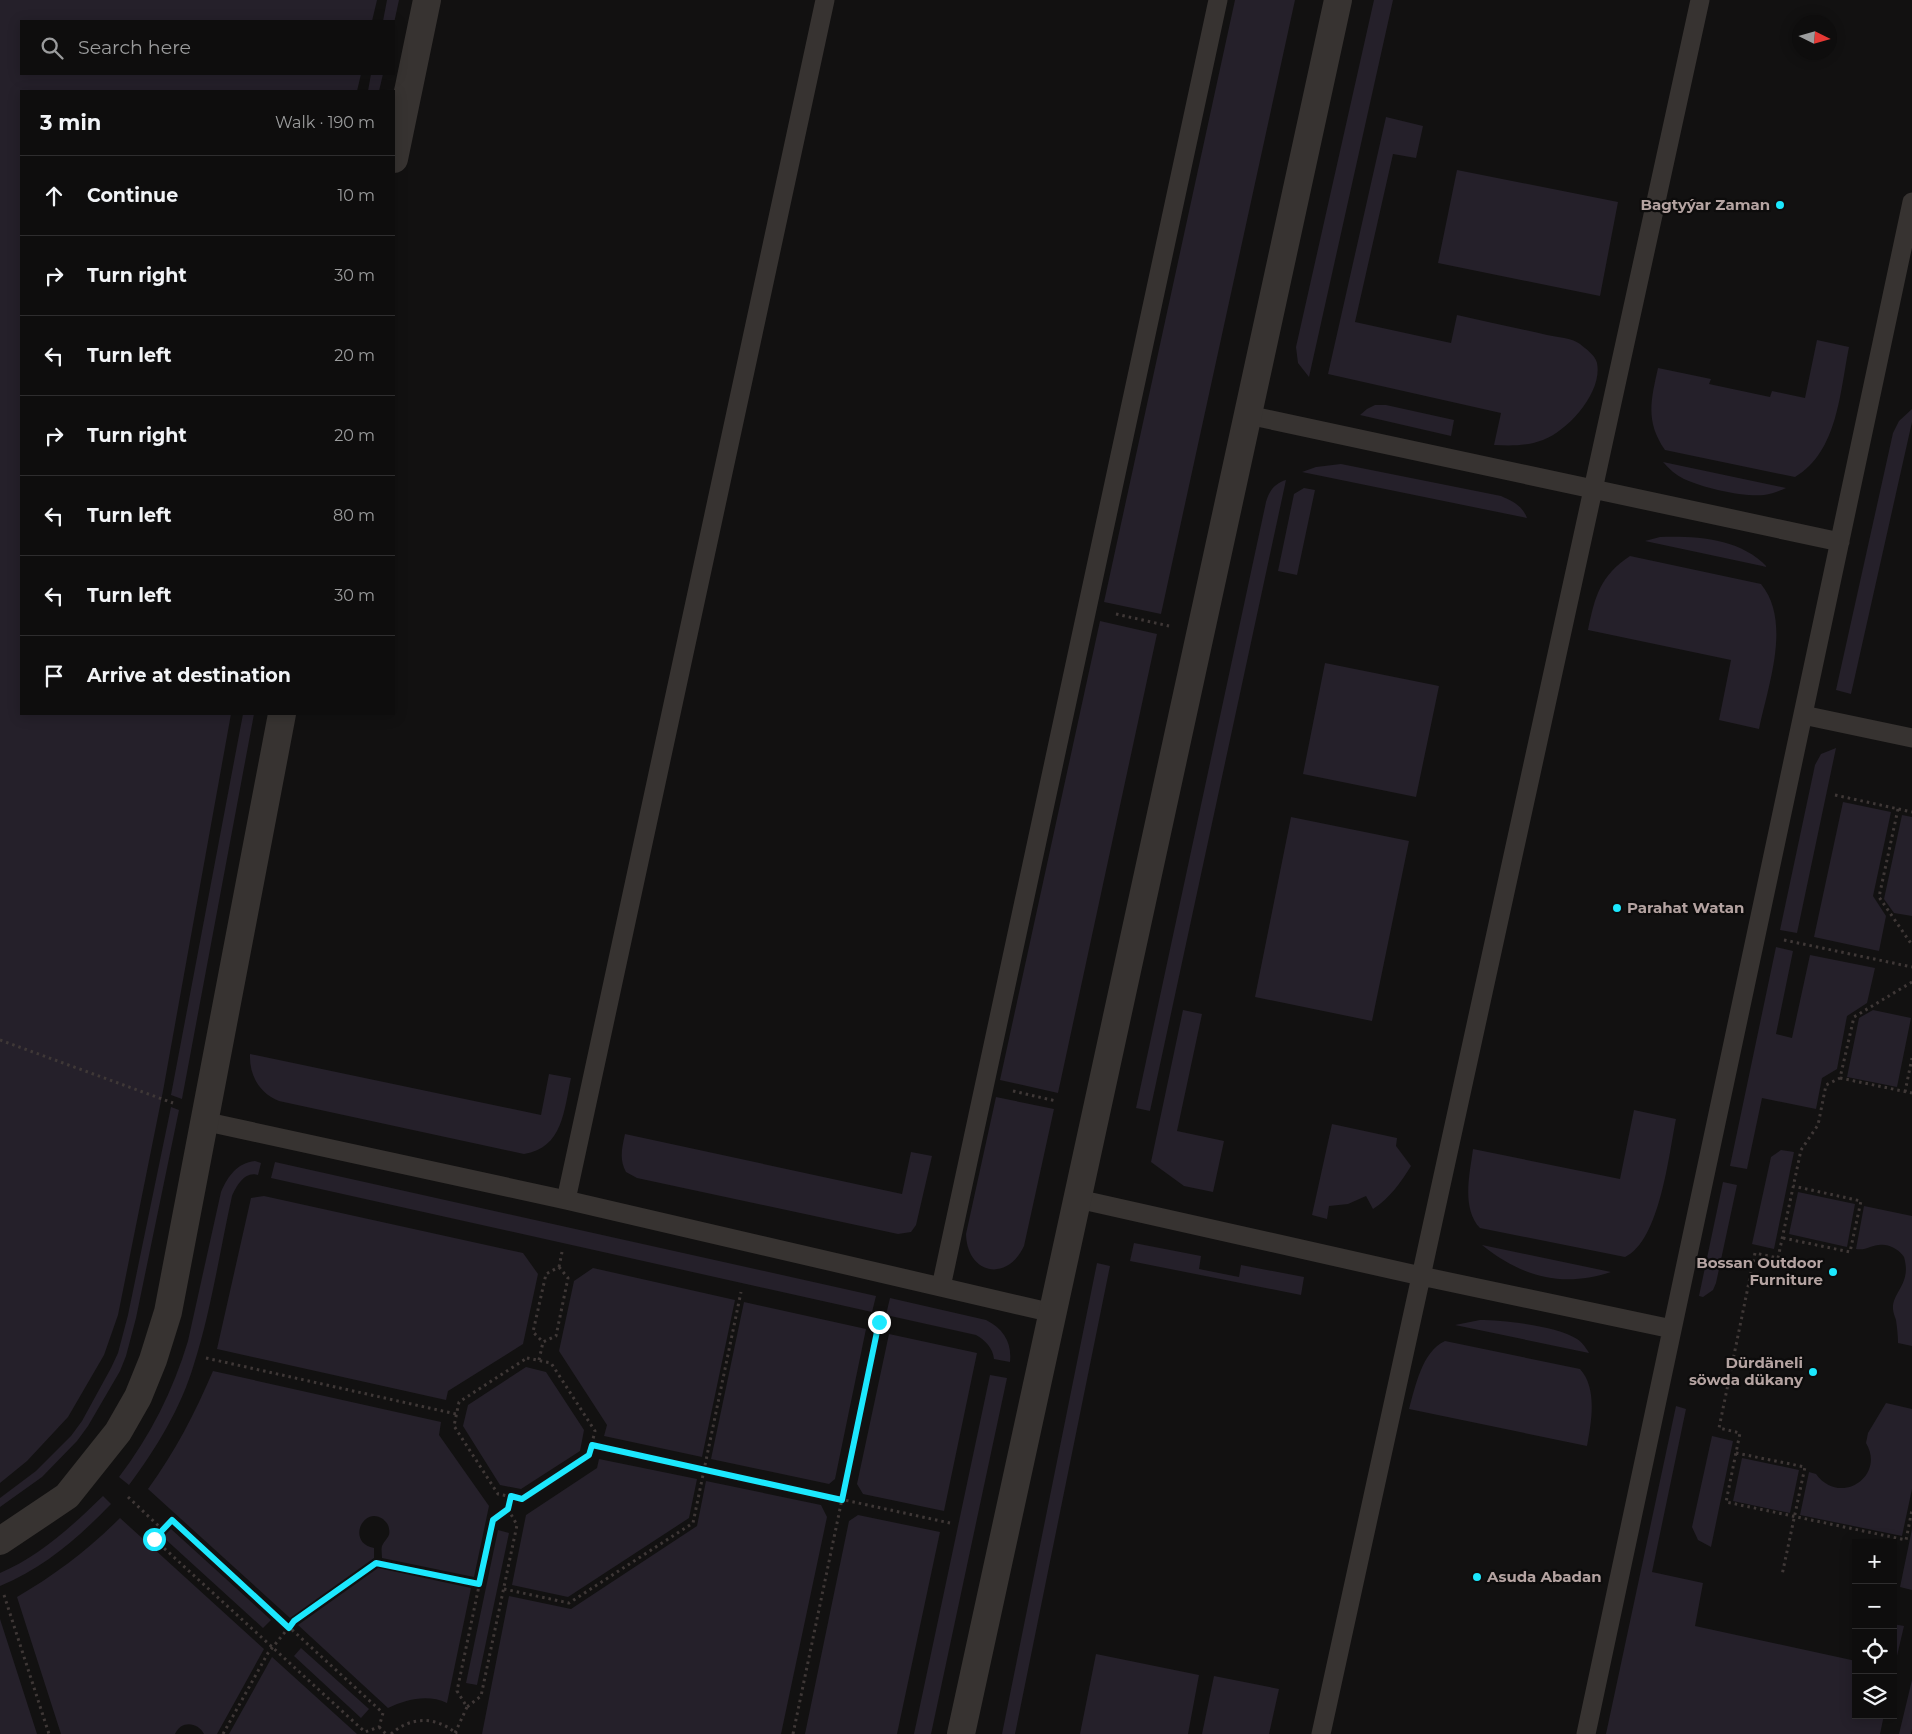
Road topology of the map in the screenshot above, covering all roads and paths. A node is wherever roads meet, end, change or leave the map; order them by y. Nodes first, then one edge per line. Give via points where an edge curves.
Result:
1 (427, 0) edge
2 (825, 0) edge
3 (1218, 0) edge
4 (1338, 0) edge
5 (1700, 0) edge
6 (395, 154) edge
7 (1912, 202) edge
8 (1248, 415) junction
9 (1593, 489) junction
10 (1840, 542) junction
11 (1111, 614) dead end
12 (1159, 624) dead end
13 (282, 715) edge
14 (1803, 715) junction
15 (1912, 738) edge
16 (1835, 795) dead end
17 (1898, 809) junction
18 (1912, 812) edge
19 (1756, 934) junction
20 (1912, 945) edge
21 (1912, 967) edge
22 (1912, 982) edge
23 (0, 1040) edge
24 (1912, 1058) edge
25 (1840, 1078) junction
26 (1008, 1090) dead end
27 (1905, 1092) junction
28 (1912, 1093) edge
29 (1056, 1101) dead end
30 (174, 1103) dead end
31 (203, 1121) junction
32 (1793, 1186) junction
33 (1078, 1199) junction
34 (566, 1200) junction
35 (1783, 1238) junction
36 (562, 1252) dead end
37 (559, 1267) junction
38 (1421, 1276) junction
39 (941, 1287) junction
40 (741, 1292) dead end
41 (1053, 1313) junction
42 (879, 1322) dead end
43 (1672, 1329) junction
44 (543, 1342) junction
45 (206, 1358) dead end
46 (539, 1360) junction
47 (456, 1414) junction
48 (592, 1445) junction
49 (1736, 1453) junction
50 (704, 1470) junction
51 (511, 1496) junction
52 (128, 1497) dead end
53 (842, 1500) junction
54 (508, 1509) junction
55 (1912, 1510) edge
56 (1794, 1516) junction
57 (950, 1523) dead end
58 (163, 1530) junction
59 (0, 1541) edge
60 (1782, 1575) dead end
61 (479, 1584) junction
62 (504, 1589) junction
63 (4, 1595) dead end
64 (289, 1628) junction
65 (273, 1647) junction
66 (467, 1707) junction
67 (379, 1727) junction
68 (456, 1733) edge
69 (49, 1734) edge
70 (223, 1734) edge
71 (386, 1734) edge
72 (391, 1734) edge
73 (793, 1734) edge
74 (961, 1734) edge
75 (1321, 1734) edge
76 (1586, 1734) edge

1 - 6 street
2 - 34 lane
3 - 39 lane
4 - 8 street
5 - 9 lane
7 - 10 lane
8 - 9 lane
8 - 33 street
9 - 10 lane
9 - 38 lane
10 - 14 lane
11 - 12 path
13 - 31 street
14 - 15 lane
14 - 19 lane
16 - 17 path
17 - 18 path
17 - 20 path via 1879,897
19 - 21 path
19 - 43 lane
22 - 25 path via 1854,1017
23 - 30 path
24 - 27 path
25 - 27 path
25 - 32 path via 1826,1085 1818,1125 1801,1150
26 - 29 path
27 - 28 path
31 - 34 lane
31 - 59 street via 168,1312 138,1397 118,1432 67,1496
32 - 35 path
32 - 35 path via 1861,1201 1850,1252
33 - 38 lane
33 - 41 street
34 - 39 lane
35 - 49 path via 1778,1258 1755,1253 1719,1428 1740,1433
36 - 37 path
37 - 44 path via 568,1278 556,1336
37 - 44 path via 546,1274 533,1332
38 - 43 lane
38 - 75 lane
39 - 41 lane
40 - 50 path
41 - 74 street
42 - 53 path
43 - 76 lane
44 - 46 path
45 - 47 path
46 - 47 path via 527,1358 459,1402
46 - 48 path via 551,1363 595,1431
47 - 51 path via 454,1426 498,1494
48 - 50 path
48 - 51 path via 589,1455 522,1499
49 - 56 path via 1726,1502
49 - 56 path via 1805,1467
50 - 53 path
50 - 62 path via 693,1523 569,1603
51 - 54 path
52 - 58 path
53 - 57 path
53 - 73 path
54 - 61 path via 493,1520
54 - 62 path via 518,1525
55 - 56 path via 1906,1540
56 - 60 path
58 - 64 path via 172,1520
58 - 65 path via 154,1539
61 - 64 path via 376,1563 294,1621
61 - 66 path via 457,1691
62 - 66 path via 481,1696
63 - 69 path
64 - 65 path
64 - 67 path via 383,1713
65 - 67 path via 366,1732
65 - 70 path
66 - 68 path
67 - 71 path
68 - 72 path via 438,1722 425,1720 400,1726

